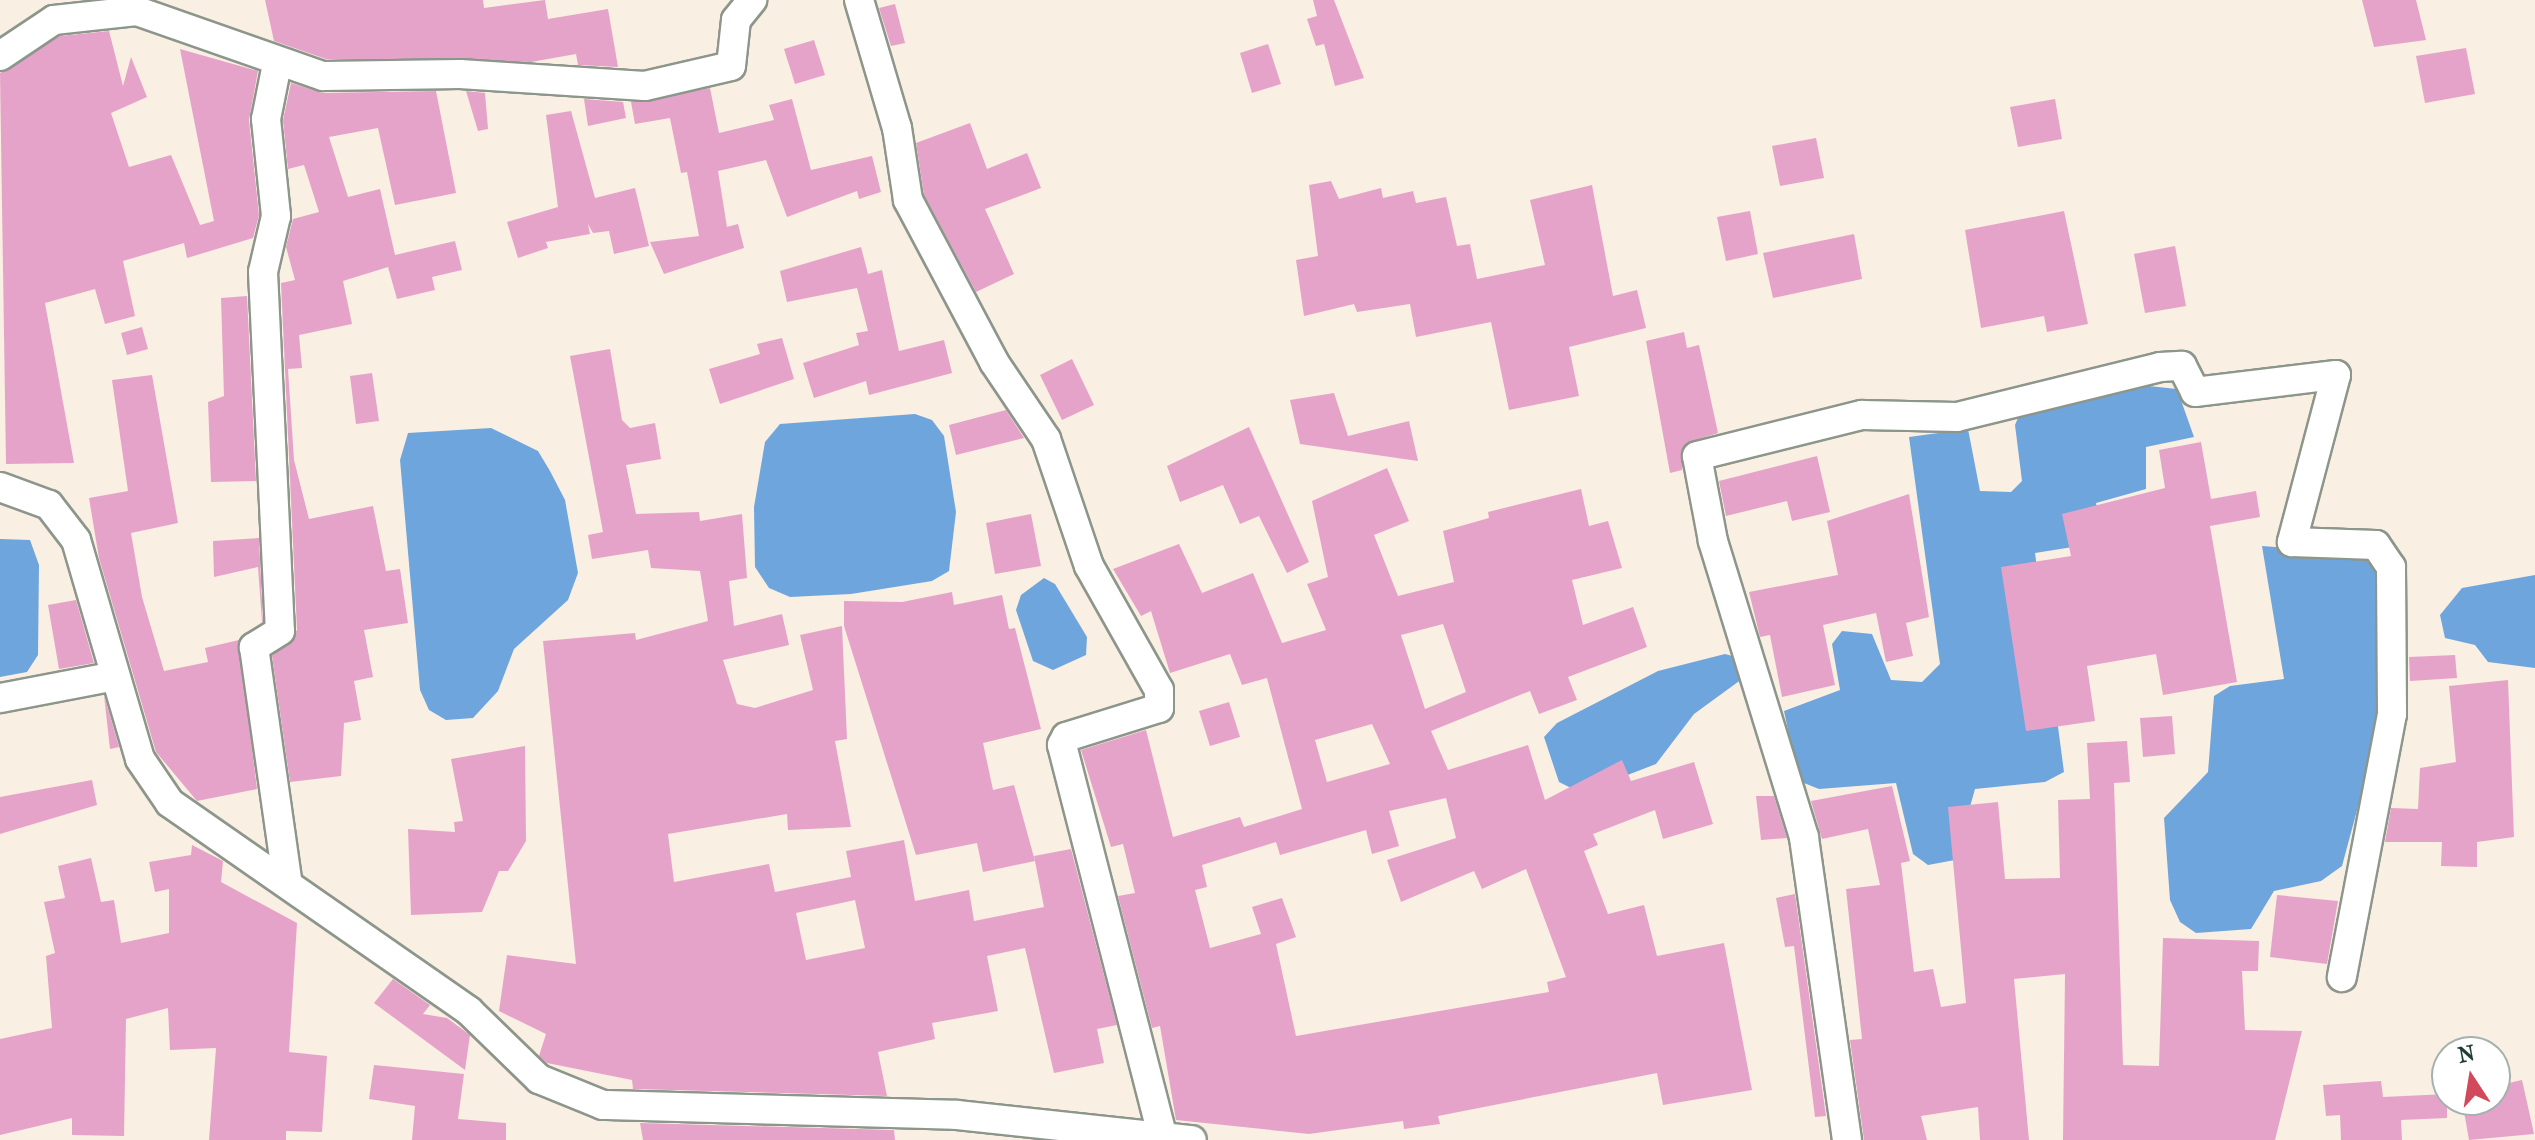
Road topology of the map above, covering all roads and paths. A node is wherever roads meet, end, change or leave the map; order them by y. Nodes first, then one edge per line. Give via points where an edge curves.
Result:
1 (752, 0) edge
2 (859, 0) edge
3 (0, 56) edge
4 (277, 64) junction
5 (0, 487) edge
6 (115, 676) junction
7 (0, 698) edge
8 (287, 880) junction
9 (2342, 977) dead end
10 (1163, 1137) junction
11 (1192, 1140) edge
12 (1847, 1140) edge

1 - 4 street via 736,20 731,66 645,86 460,74 364,79
2 - 10 street via 897,128 908,200 994,362 1046,439 1089,566 1159,690 1159,708 1066,737 1062,745
3 - 4 street via 54,20 123,11
4 - 8 street via 266,119 276,216 263,272 280,631 254,647
5 - 6 street via 49,505 76,540
6 - 7 street
6 - 8 street via 140,759 170,803 194,826
8 - 10 street via 469,1011 539,1079 603,1105 957,1115
9 - 12 street via 2392,714 2391,567 2376,545 2292,542 2336,375 2195,392 2182,366 2160,367 1957,417 1862,415 1697,456 1713,541 1804,837
10 - 11 street

